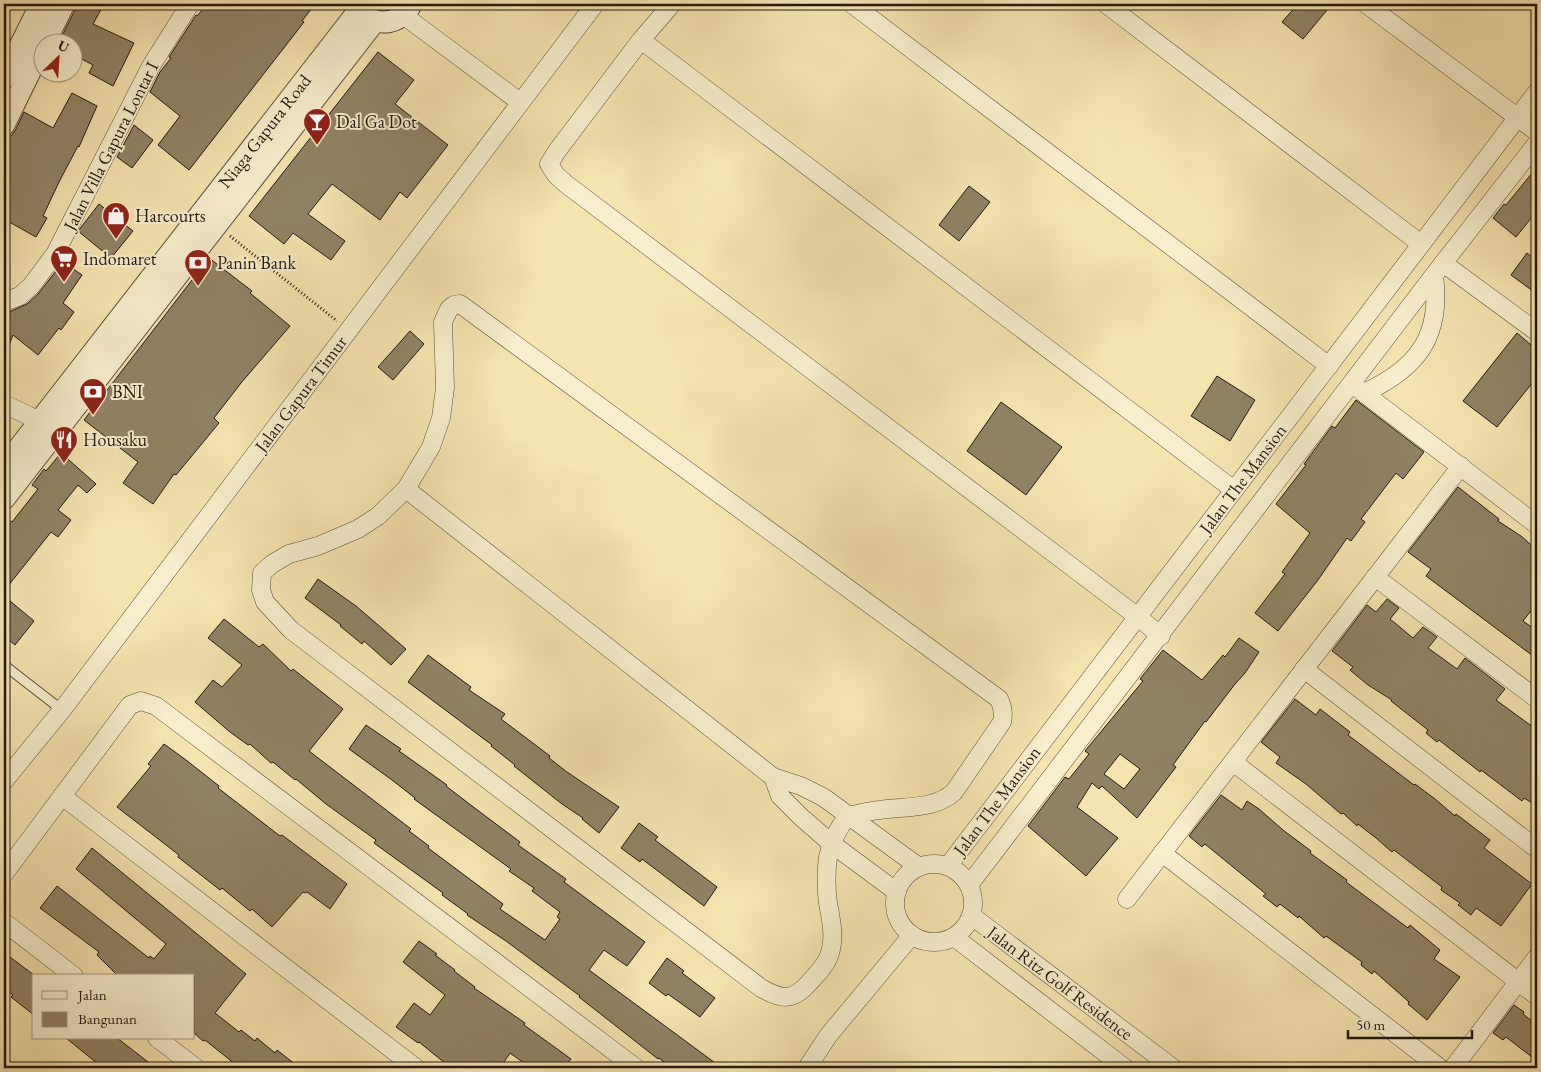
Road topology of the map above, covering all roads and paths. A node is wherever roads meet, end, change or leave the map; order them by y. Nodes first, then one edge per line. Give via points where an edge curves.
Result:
1 (41, 4) edge
2 (64, 4) edge
3 (190, 4) edge
4 (595, 4) edge
5 (672, 4) edge
6 (852, 4) edge
7 (1106, 4) edge
8 (1366, 4) edge
9 (407, 9) edge
10 (364, 12) edge
11 (49, 32) edge
12 (641, 40) junction
13 (32, 67) edge
14 (4, 78) edge
15 (1537, 92) edge
16 (520, 102) junction
17 (1518, 118) junction
18 (4, 124) edge
19 (1537, 132) edge
20 (1537, 143) edge
21 (217, 225) junction
22 (1421, 244) junction
23 (1439, 269) junction
24 (4, 302) edge
25 (349, 331) junction
26 (1537, 332) edge
27 (1329, 366) junction
28 (1358, 388) junction
29 (4, 404) edge
30 (47, 427) junction
31 (1461, 466) junction
32 (4, 467) edge
33 (406, 489) junction
34 (1234, 490) junction
35 (4, 499) edge
36 (1537, 525) edge
37 (1375, 577) junction
38 (1138, 616) junction
39 (1161, 636) junction
40 (4, 665) edge
41 (1304, 669) junction
42 (1537, 699) edge
43 (62, 710) junction
44 (1232, 762) junction
45 (773, 777) junction
46 (4, 781) edge
47 (62, 796) junction
48 (848, 816) junction
49 (832, 844) junction
50 (1537, 849) edge
51 (1162, 853) junction
52 (948, 866) junction
53 (919, 867) junction
54 (4, 874) edge
55 (970, 885) junction
56 (896, 892) junction
57 (1127, 899) dead end
58 (972, 916) junction
59 (4, 922) edge
60 (912, 935) junction
61 (954, 937) junction
62 (1537, 957) edge
63 (71, 974) edge
64 (1519, 982) junction
65 (1537, 996) edge
66 (160, 1040) edge
67 (196, 1068) edge
68 (416, 1068) edge
69 (636, 1068) edge
70 (807, 1068) edge
71 (1125, 1068) edge
72 (1173, 1068) edge
73 (1440, 1068) edge
74 (1452, 1068) edge

1 - 14 street
2 - 11 street
3 - 24 street, Jalan Villa Gapura Lontar I via 144,80 55,254 31,286 20,296
4 - 16 street, Jalan Gapura Timur
5 - 12 street
6 - 27 street
7 - 22 street
8 - 17 street
9 - 10 street via 395,20 385,22
9 - 16 street
10 - 21 street, Niaga Gapura Road
10 - 30 street, Niaga Gapura Road
12 - 34 street
12 - 38 street via 551,159 549,164 556,175
13 - 18 street
15 - 17 street, Jalan The Mansion
16 - 25 street, Jalan Gapura Timur
17 - 19 street
17 - 22 street, Jalan The Mansion
20 - 23 street, Jalan The Mansion
21 - 25 path
21 - 30 street, Niaga Gapura Road
22 - 27 street, Jalan The Mansion
23 - 26 street
23 - 28 street, Jalan The Mansion
23 - 28 street via 1435,312 1423,346 1412,361 1383,384
25 - 43 street, Jalan Gapura Timur
27 - 34 street, Jalan The Mansion
28 - 31 street
28 - 39 street, Jalan The Mansion
29 - 30 street
30 - 32 street, Niaga Gapura Road
30 - 35 street, Niaga Gapura Road
31 - 36 street
31 - 37 street
33 - 45 street
33 - 48 street via 431,447 441,418 445,388 443,322 449,309 460,304 999,699 1004,714 1002,722 948,798 932,804
33 - 49 street via 378,516 358,528 318,546 289,554 262,573 260,590 265,602 291,630 761,988 780,997 792,997 804,989 830,954 832,926 826,880
34 - 38 street, Jalan The Mansion
37 - 41 street
37 - 42 street
38 - 39 street
38 - 52 street, Jalan The Mansion
39 - 55 street, Jalan The Mansion
40 - 43 lane
41 - 44 street
41 - 50 street
43 - 46 street, Jalan Gapura Timur
44 - 51 street
44 - 64 street
45 - 48 street via 816,793
45 - 49 street via 780,796
47 - 54 street
47 - 68 street
47 - 69 street via 130,705 141,701 156,706
48 - 49 street
48 - 53 street
49 - 56 street
51 - 57 street
51 - 73 street
52 - 53 street
52 - 55 street
53 - 56 street via 909,873
55 - 58 street via 974,900
56 - 60 street via 897,916
58 - 61 street
58 - 72 street, Jalan Ritz Golf Residence
59 - 63 street
60 - 61 street via 933,942
60 - 70 street via 828,1036
61 - 71 street, Jalan Ritz Golf Residence
62 - 64 street
64 - 65 street
64 - 74 street
66 - 67 street

